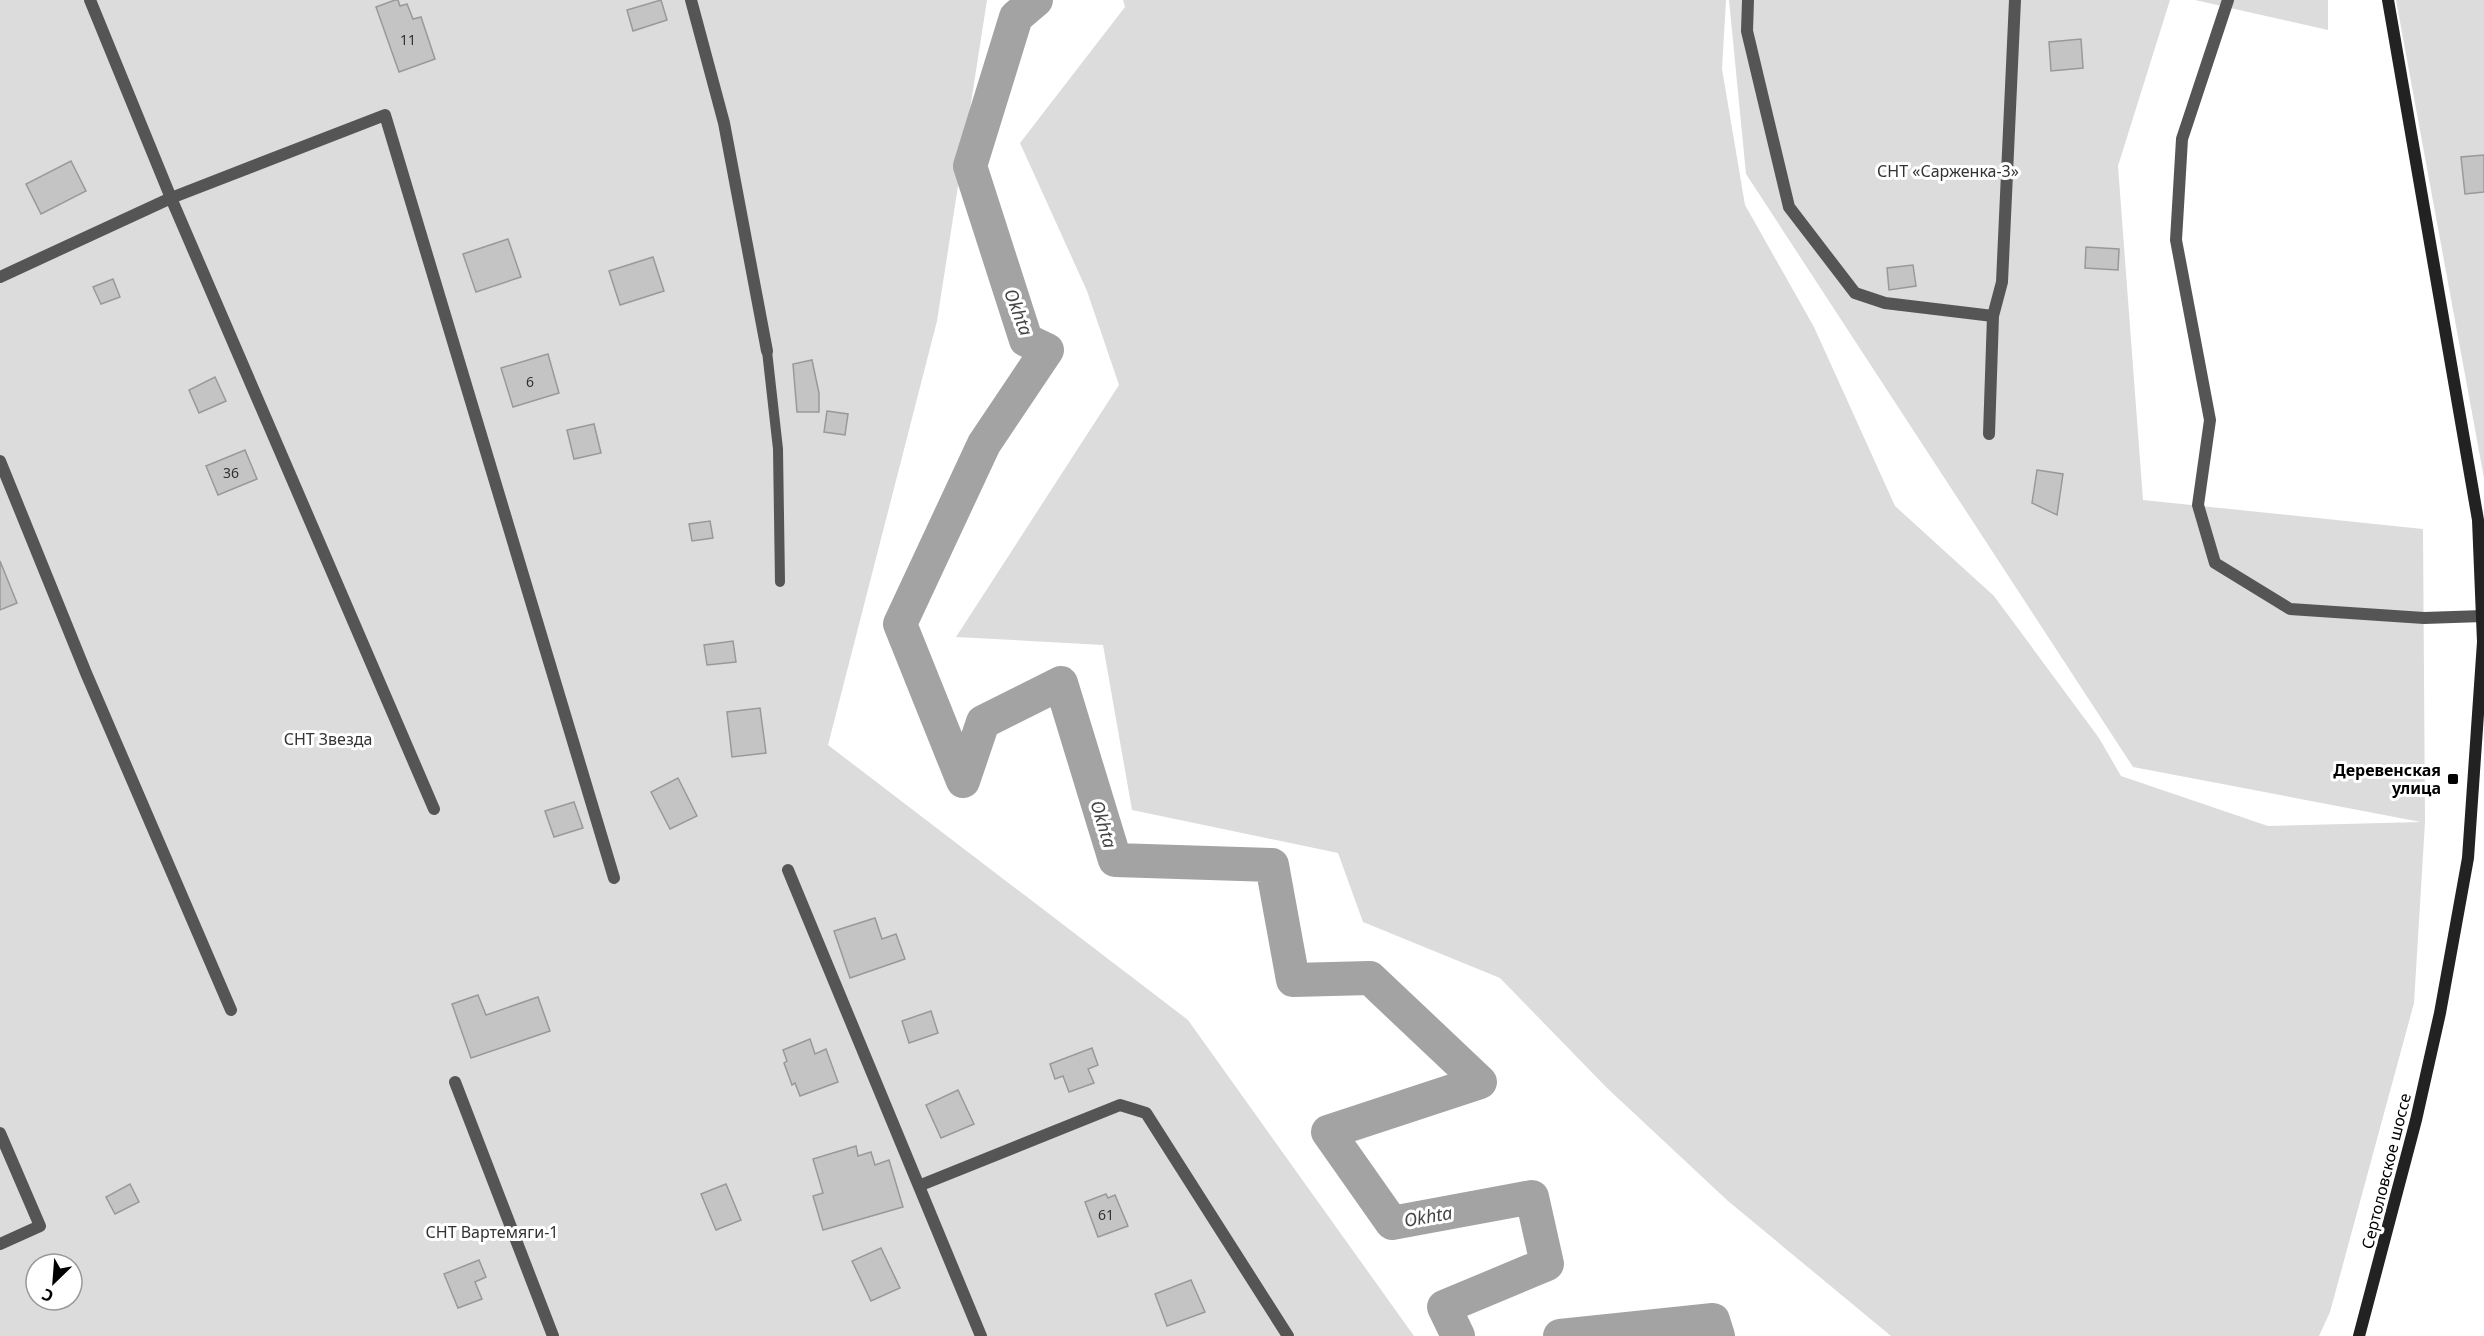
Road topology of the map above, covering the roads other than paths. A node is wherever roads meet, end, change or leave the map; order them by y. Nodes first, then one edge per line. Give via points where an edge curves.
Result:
1 (90, 0) edge
2 (691, 0) edge
3 (1748, 0) edge
4 (2015, 0) edge
5 (2228, 0) edge
6 (2388, 0) edge
7 (171, 198) junction
8 (0, 277) edge
9 (1993, 316) junction
10 (767, 351) joint
11 (1989, 434) dead end
12 (0, 461) edge
13 (2481, 520) edge
14 (780, 582) dead end
15 (2483, 616) edge
16 (2483, 642) edge
17 (434, 809) dead end
18 (788, 870) dead end
19 (614, 878) dead end
20 (231, 1010) dead end
21 (455, 1082) dead end
22 (0, 1133) edge
23 (921, 1185) junction
24 (0, 1244) edge
25 (553, 1336) edge
26 (981, 1336) edge
27 (1288, 1336) edge
28 (2359, 1336) edge

1 - 7 street
2 - 10 street via 724,123
3 - 9 street via 1747,31 1789,207 1855,293 1885,303
4 - 9 street via 2002,282
5 - 15 street via 2182,139 2176,240 2210,420 2199,505 2215,563 2290,609 2424,618
6 - 13 main road, Сертоловское шоссе
7 - 8 street
7 - 17 street
7 - 19 street via 385,115
9 - 11 street
10 - 14 lane via 778,449
12 - 20 street
13 - 15 main road, Сертоловское шоссе
15 - 16 main road, Сертоловское шоссе
16 - 28 main road, Сертоловское шоссе via 2468,858 2416,1120
18 - 23 street
21 - 25 street
22 - 24 street via 40,1226
23 - 26 street
23 - 27 street via 1120,1105 1146,1113

